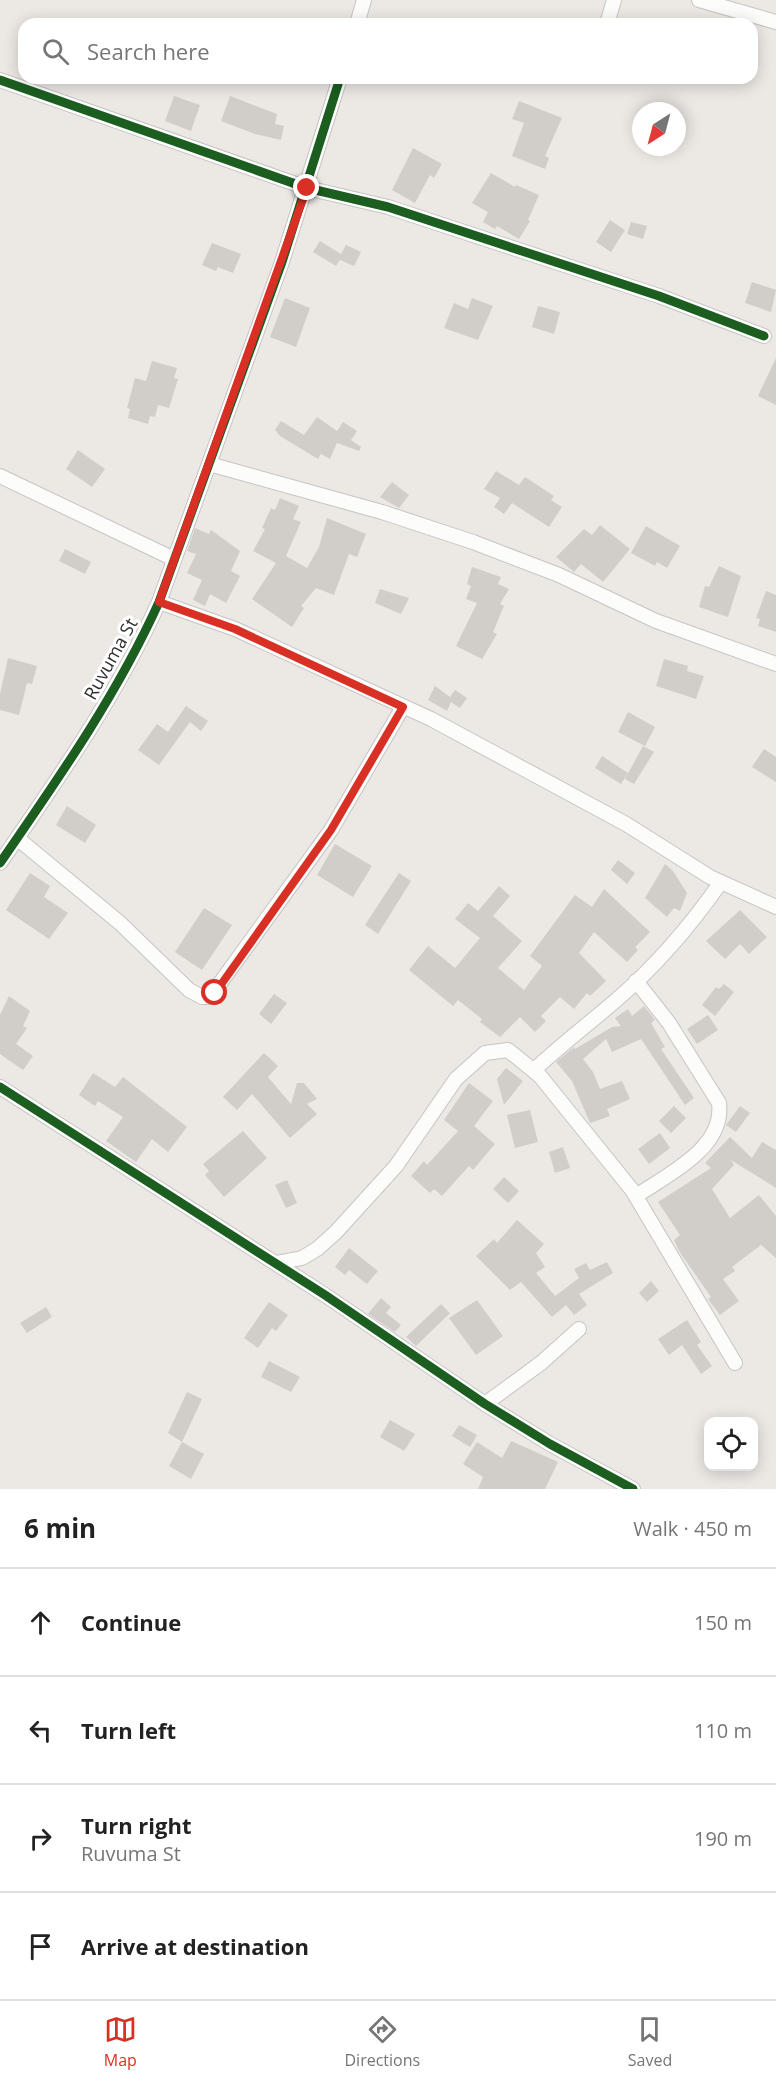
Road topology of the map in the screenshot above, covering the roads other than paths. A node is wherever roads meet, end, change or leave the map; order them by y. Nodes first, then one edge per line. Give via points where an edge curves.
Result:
1 (364, 0) edge
2 (614, 0) edge
3 (699, 0) edge
4 (359, 18) edge
5 (609, 18) edge
6 (776, 22) edge
7 (0, 80) edge
8 (338, 84) edge
9 (307, 188) junction
10 (764, 336) dead end
11 (209, 464) junction
12 (0, 476) edge
13 (174, 559) junction
14 (159, 602) junction
15 (776, 664) edge
16 (403, 707) junction
17 (17, 838) junction
18 (0, 862) edge
19 (721, 882) junction
20 (776, 907) edge
21 (636, 981) junction
22 (534, 1071) junction
23 (0, 1088) edge
24 (636, 1196) junction
25 (276, 1263) junction
26 (579, 1329) dead end
27 (735, 1363) dead end
28 (485, 1404) junction
29 (633, 1489) edge

1 - 4 street
2 - 5 street
3 - 6 street
7 - 9 street
8 - 9 street, Ruvuma St
9 - 10 street via 388,207
9 - 11 street, Ruvuma St
11 - 13 street, Ruvuma St
11 - 15 street via 473,542 559,575 656,621
12 - 13 street
13 - 14 street, Ruvuma St
14 - 16 street via 235,629
14 - 17 street, Ruvuma St via 144,637 93,726
16 - 17 street via 331,830 210,997 202,998 189,990 112,916
16 - 19 street via 626,824
17 - 18 street, Ruvuma St
19 - 20 street
19 - 21 street via 678,937
21 - 22 street
21 - 24 street via 694,1060 719,1110 715,1128 699,1151
22 - 24 street
22 - 25 street via 508,1050 485,1053 470,1064 456,1078 396,1166 336,1232 302,1258
23 - 25 street
24 - 27 street
25 - 28 street
26 - 28 street
28 - 29 street

